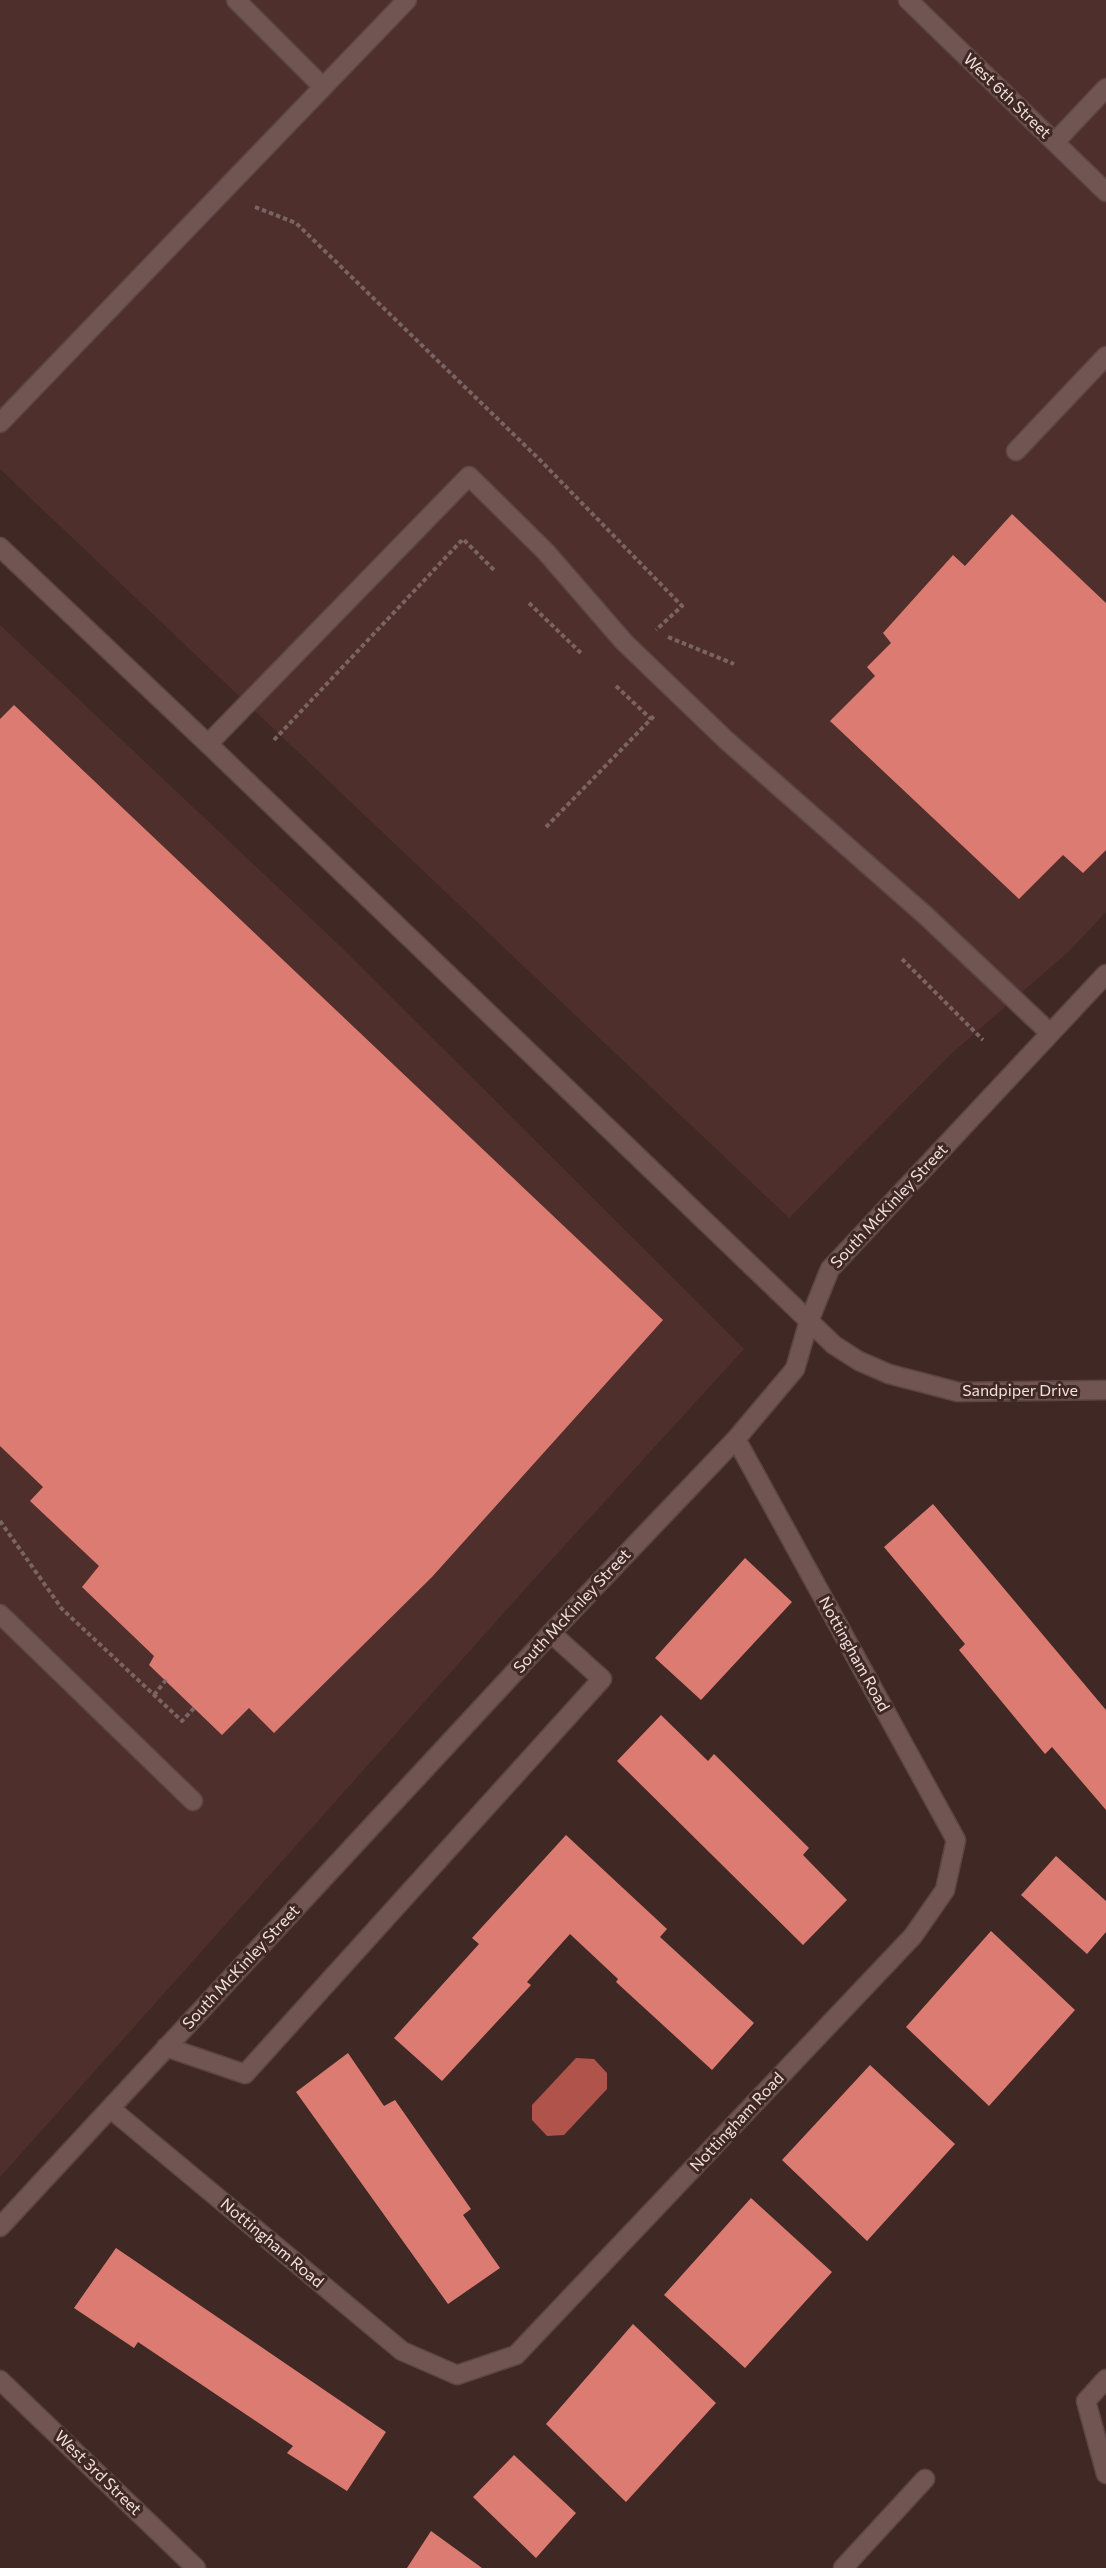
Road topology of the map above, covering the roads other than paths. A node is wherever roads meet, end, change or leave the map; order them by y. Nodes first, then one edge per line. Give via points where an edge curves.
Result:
1 (236, 0) edge
2 (407, 0) edge
3 (908, 0) edge
4 (322, 86) junction
5 (1106, 88) edge
6 (1054, 142) junction
7 (1106, 192) edge
8 (1106, 356) edge
9 (0, 423) edge
10 (1016, 451) dead end
11 (0, 547) edge
12 (208, 744) junction
13 (1106, 974) edge
14 (1050, 1034) junction
15 (809, 1321) junction
16 (1106, 1390) edge
17 (736, 1439) junction
18 (0, 1614) edge
19 (551, 1633) junction
20 (193, 1801) dead end
21 (166, 2047) junction
22 (111, 2109) junction
23 (0, 2227) edge
24 (1106, 2379) edge
25 (0, 2380) edge
26 (1106, 2474) edge
27 (925, 2479) dead end
28 (196, 2568) edge
29 (843, 2568) edge

1 - 4 street
2 - 4 street
3 - 6 street, West 6th Street
4 - 9 street
5 - 6 street
6 - 7 street, West 6th Street
8 - 10 street
11 - 12 street, Sandpiper Drive
12 - 14 street via 469,476 546,552 624,642 726,740 925,915
12 - 15 street, Sandpiper Drive
13 - 14 street, South McKinley Street
14 - 15 street, South McKinley Street via 830,1269
15 - 16 street, Sandpiper Drive via 834,1345 859,1361 925,1385 958,1392
15 - 17 street, South McKinley Street via 795,1369
17 - 19 street, South McKinley Street
17 - 22 street, Nottingham Road via 956,1840 945,1890 913,1936 516,2355 457,2375 402,2351
18 - 20 street
19 - 21 street, South McKinley Street
19 - 21 street via 602,1679 244,2074
21 - 22 street, South McKinley Street
22 - 23 street, South McKinley Street
24 - 26 street via 1086,2401
25 - 28 street, West 3rd Street
27 - 29 street

